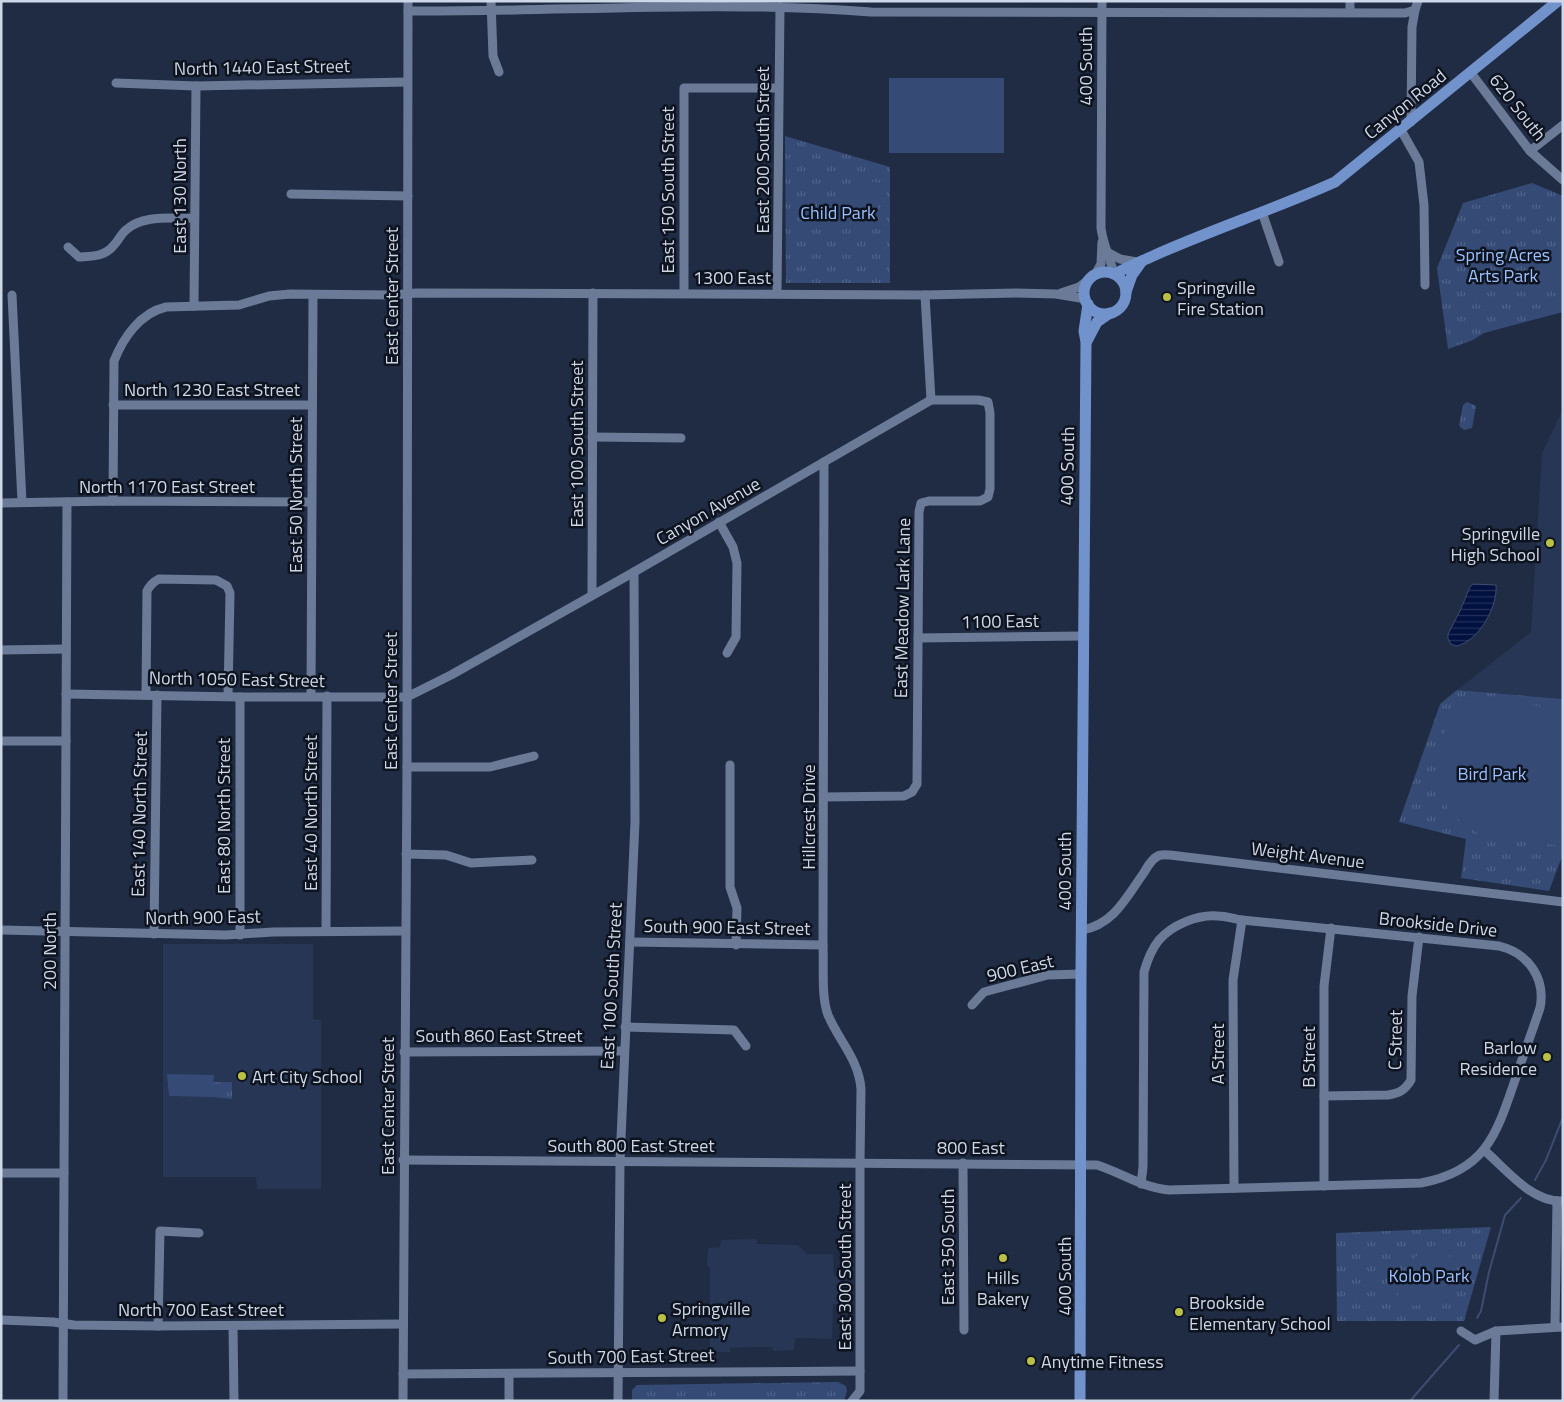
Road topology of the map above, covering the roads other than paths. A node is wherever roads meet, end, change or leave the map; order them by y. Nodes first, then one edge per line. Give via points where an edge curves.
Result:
1 (915, 1) edge
2 (1102, 1) edge
3 (1188, 1) edge
4 (1350, 1) edge
5 (1558, 1) edge
6 (408, 6) edge
7 (491, 6) edge
8 (1004, 6) edge
9 (1416, 6) edge
10 (780, 7) junction
11 (915, 11) junction
12 (1102, 12) junction
13 (1188, 12) junction
14 (1350, 12) junction
15 (499, 72) dead end
16 (1471, 73) junction
17 (407, 82) junction
18 (116, 84) dead end
19 (196, 86) junction
20 (778, 88) junction
21 (1411, 122) junction
22 (1563, 124) edge
23 (1401, 130) junction
24 (1530, 151) junction
25 (1563, 180) edge
26 (291, 194) dead end
27 (408, 196) junction
28 (1262, 212) junction
29 (194, 218) junction
30 (1102, 240) junction
31 (68, 247) dead end
32 (1107, 252) junction
33 (1140, 262) junction
34 (1279, 262) dead end
35 (1114, 274) junction
36 (1094, 276) junction
37 (1425, 285) dead end
38 (593, 292) junction
39 (1126, 292) junction
40 (407, 293) junction
41 (684, 293) junction
42 (777, 293) junction
43 (1056, 294) junction
44 (12, 295) dead end
45 (313, 295) junction
46 (925, 295) junction
47 (1087, 302) junction
48 (194, 306) junction
49 (1110, 313) junction
50 (1086, 342) junction
51 (931, 400) junction
52 (112, 405) junction
53 (312, 405) junction
54 (592, 437) junction
55 (681, 438) dead end
56 (824, 462) junction
57 (113, 501) junction
58 (22, 502) junction
59 (67, 502) junction
60 (311, 502) junction
61 (1, 503) edge
62 (719, 522) junction
63 (634, 572) junction
64 (592, 595) junction
65 (1083, 636) junction
66 (918, 638) junction
67 (1, 650) edge
68 (66, 650) junction
69 (727, 653) dead end
70 (66, 694) junction
71 (146, 694) junction
72 (157, 695) junction
73 (228, 696) junction
74 (311, 696) junction
75 (326, 696) junction
76 (240, 697) junction
77 (407, 697) junction
78 (1, 741) edge
79 (66, 741) junction
80 (534, 756) dead end
81 (730, 765) dead end
82 (406, 767) junction
83 (825, 797) junction
84 (406, 854) junction
85 (532, 860) dead end
86 (1563, 902) edge
87 (1242, 920) junction
88 (1331, 928) junction
89 (1, 930) edge
90 (1082, 930) junction
91 (326, 931) junction
92 (405, 931) junction
93 (65, 932) junction
94 (154, 934) junction
95 (240, 935) junction
96 (1419, 937) junction
97 (630, 942) junction
98 (736, 944) junction
99 (823, 946) junction
100 (1081, 974) junction
101 (972, 1005) dead end
102 (625, 1026) junction
103 (746, 1046) dead end
104 (624, 1051) junction
105 (404, 1052) junction
106 (1324, 1096) junction
107 (1484, 1150) junction
108 (403, 1160) junction
109 (620, 1161) junction
110 (860, 1163) junction
111 (963, 1163) junction
112 (1082, 1165) junction
113 (1, 1173) edge
114 (64, 1173) junction
115 (1142, 1184) junction
116 (1324, 1186) junction
117 (1234, 1188) junction
118 (1560, 1201) edge
119 (199, 1233) dead end
120 (1, 1320) edge
121 (63, 1323) junction
122 (402, 1324) junction
123 (158, 1326) junction
124 (233, 1326) junction
125 (1559, 1327) edge
126 (964, 1330) dead end
127 (1461, 1331) dead end
128 (1496, 1331) junction
129 (860, 1371) junction
130 (618, 1373) junction
131 (403, 1374) junction
132 (509, 1374) junction
133 (63, 1401) edge
134 (234, 1401) edge
135 (402, 1401) edge
136 (509, 1401) edge
137 (618, 1401) edge
138 (852, 1401) edge
139 (1080, 1401) edge
140 (1494, 1401) edge

1 - 11 street
2 - 12 street, 400 South
3 - 13 street
4 - 14 street
5 - 16 main road, Canyon Road
6 - 7 street
6 - 17 street, East Center Street
7 - 10 street
7 - 15 street via 493,56
8 - 11 street
8 - 12 street
9 - 14 street via 1405,13
9 - 21 street via 1412,27
10 - 11 street
10 - 20 street, East 200 South Street
12 - 13 street
12 - 30 street, 400 South
13 - 14 street
16 - 21 main road, Canyon Road
16 - 24 street, 620 South
17 - 19 street, North 1440 East Street
17 - 27 street, East Center Street
18 - 19 street, North 1440 East Street
19 - 29 street, East 130 North
20 - 41 street, East 150 South Street via 684,88
20 - 42 street, East 200 South Street
21 - 23 main road, Canyon Road
22 - 24 street
23 - 28 main road, Canyon Road via 1335,182
23 - 37 street via 1419,162 1424,205
24 - 25 street, 620 South
26 - 27 street
27 - 40 street, East Center Street
28 - 33 main road, Canyon Road
28 - 34 street
29 - 31 street via 149,220 137,224 126,229 112,248 101,256 78,257
29 - 48 street, East 130 North
30 - 32 street, 400 South
30 - 36 street, 400 South via 1101,264
32 - 33 street via 1120,259
32 - 35 street, 400 South
33 - 35 main road, Canyon Road
33 - 39 main road
35 - 36 main road
35 - 39 main road via 1123,282
36 - 43 street, 1300 East via 1079,287
36 - 47 main road via 1086,286
38 - 40 street, 1300 East
38 - 41 street, 1300 East
38 - 54 street, East 100 South Street
39 - 49 main road via 1120,308
40 - 45 street, 1300 East
40 - 77 street, East Center Street
41 - 42 street, 1300 East
42 - 46 street, 1300 East
43 - 46 street, 1300 East
43 - 47 street, 1300 East
44 - 58 street
45 - 48 street, 1300 East via 269,296 239,305
45 - 53 street, East 50 North Street
46 - 51 street
47 - 49 main road via 1097,312
47 - 50 main road, 400 South
48 - 52 street, 1300 East via 159,309 130,332 120,345 114,362
49 - 50 main road via 1097,322
50 - 65 main road, 400 South
51 - 56 street, Canyon Avenue
51 - 66 street, East Meadow Lark Lane via 988,402 990,489 988,497 980,500 921,503
52 - 53 street, North 1230 East Street
52 - 57 street, 1300 East
53 - 60 street, East 50 North Street
54 - 55 street
54 - 64 street, East 100 South Street
56 - 62 street, Canyon Avenue
56 - 83 street, Hillcrest Drive
57 - 59 street, North 1170 East Street
57 - 60 street, North 1170 East Street
58 - 59 street, North 1170 East Street
58 - 61 street, North 1170 East Street
59 - 68 street, 200 North
60 - 74 street, East 50 North Street
62 - 63 street, Canyon Avenue
62 - 69 street via 733,547 737,563 736,637
63 - 64 street, Canyon Avenue
63 - 97 street, East 100 South Street via 635,822
64 - 77 street, Canyon Avenue
65 - 66 street, 1100 East
65 - 90 main road, 400 South
66 - 83 street, East Meadow Lark Lane via 917,784 904,796
67 - 68 street
68 - 70 street, 200 North
70 - 71 street, North 1050 East Street
70 - 79 street, 200 North
71 - 72 street, North 1050 East Street
71 - 73 street via 147,591 153,581 216,580 227,586 230,593
72 - 73 street, North 1050 East Street
72 - 94 street, East 140 North Street
73 - 76 street, North 1050 East Street
74 - 75 street, North 1050 East Street
74 - 76 street, North 1050 East Street
75 - 77 street, North 1050 East Street
75 - 91 street, East 40 North Street
76 - 95 street, East 80 North Street
77 - 82 street, East Center Street
78 - 79 street
79 - 93 street, 200 North
80 - 82 street via 490,767
81 - 98 street via 730,887 737,908
82 - 84 street, East Center Street
83 - 99 street, Hillcrest Drive
84 - 85 street via 446,855 470,863
84 - 92 street, East Center Street
86 - 90 street, Weight Avenue via 1170,855 1159,856 1151,862 1109,919
87 - 88 street, Brookside Drive
87 - 115 street, Brookside Drive via 1218,916 1190,919 1159,940 1147,963 1143,984
87 - 117 street, A Street via 1233,980
88 - 96 street, Brookside Drive
88 - 106 street, B Street via 1324,986
89 - 93 street, North 900 East
90 - 100 main road, 400 South
91 - 92 street, North 900 East
91 - 95 street, North 900 East
92 - 105 street, East Center Street
93 - 94 street, North 900 East
93 - 114 street, 200 North
94 - 95 street, North 900 East
96 - 106 street, C Street via 1412,996 1411,1080 1406,1088 1388,1095
96 - 107 street, Brookside Drive via 1512,950 1529,962 1539,980 1542,1001 1538,1015 1500,1124
97 - 98 street, South 900 East Street
97 - 102 street, East 100 South Street
98 - 99 street, South 900 East Street
99 - 110 street, Hillcrest Drive via 828,1015 861,1077
100 - 101 street, 900 East via 1048,975 984,992
100 - 112 main road, 400 South
102 - 103 street via 734,1030
102 - 104 street, East 100 South Street
104 - 105 street, South 860 East Street
104 - 109 street, East 100 South Street
105 - 108 street, East Center Street
106 - 116 street, B Street
107 - 116 street, Brookside Drive via 1460,1170 1429,1182
107 - 118 street via 1521,1184 1536,1194
108 - 109 street, South 800 East Street
108 - 122 street, East Center Street
109 - 110 street, South 800 East Street
109 - 130 street, East 100 South Street
110 - 111 street, 800 East
110 - 129 street, East 300 South Street
111 - 112 street, 800 East
111 - 126 street, East 350 South
112 - 115 street, Brookside Drive via 1113,1170
112 - 139 main road, 400 South
113 - 114 street
114 - 121 street, 200 North
115 - 117 street, Brookside Drive via 1169,1190
116 - 117 street, Brookside Drive
118 - 125 street
119 - 123 street via 160,1231
120 - 121 street, North 700 East Street
121 - 123 street, North 700 East Street
121 - 133 street, 200 North
122 - 124 street, North 700 East Street
122 - 131 street, East Center Street
123 - 124 street, North 700 East Street
124 - 134 street
125 - 128 street
127 - 128 street via 1475,1340
128 - 140 street
129 - 130 street, South 700 East Street
129 - 138 street, East 300 South Street via 860,1391
130 - 132 street, South 700 East Street
130 - 137 street, East 100 South Street
131 - 132 street, South 700 East Street
131 - 135 street, East Center Street
132 - 136 street

